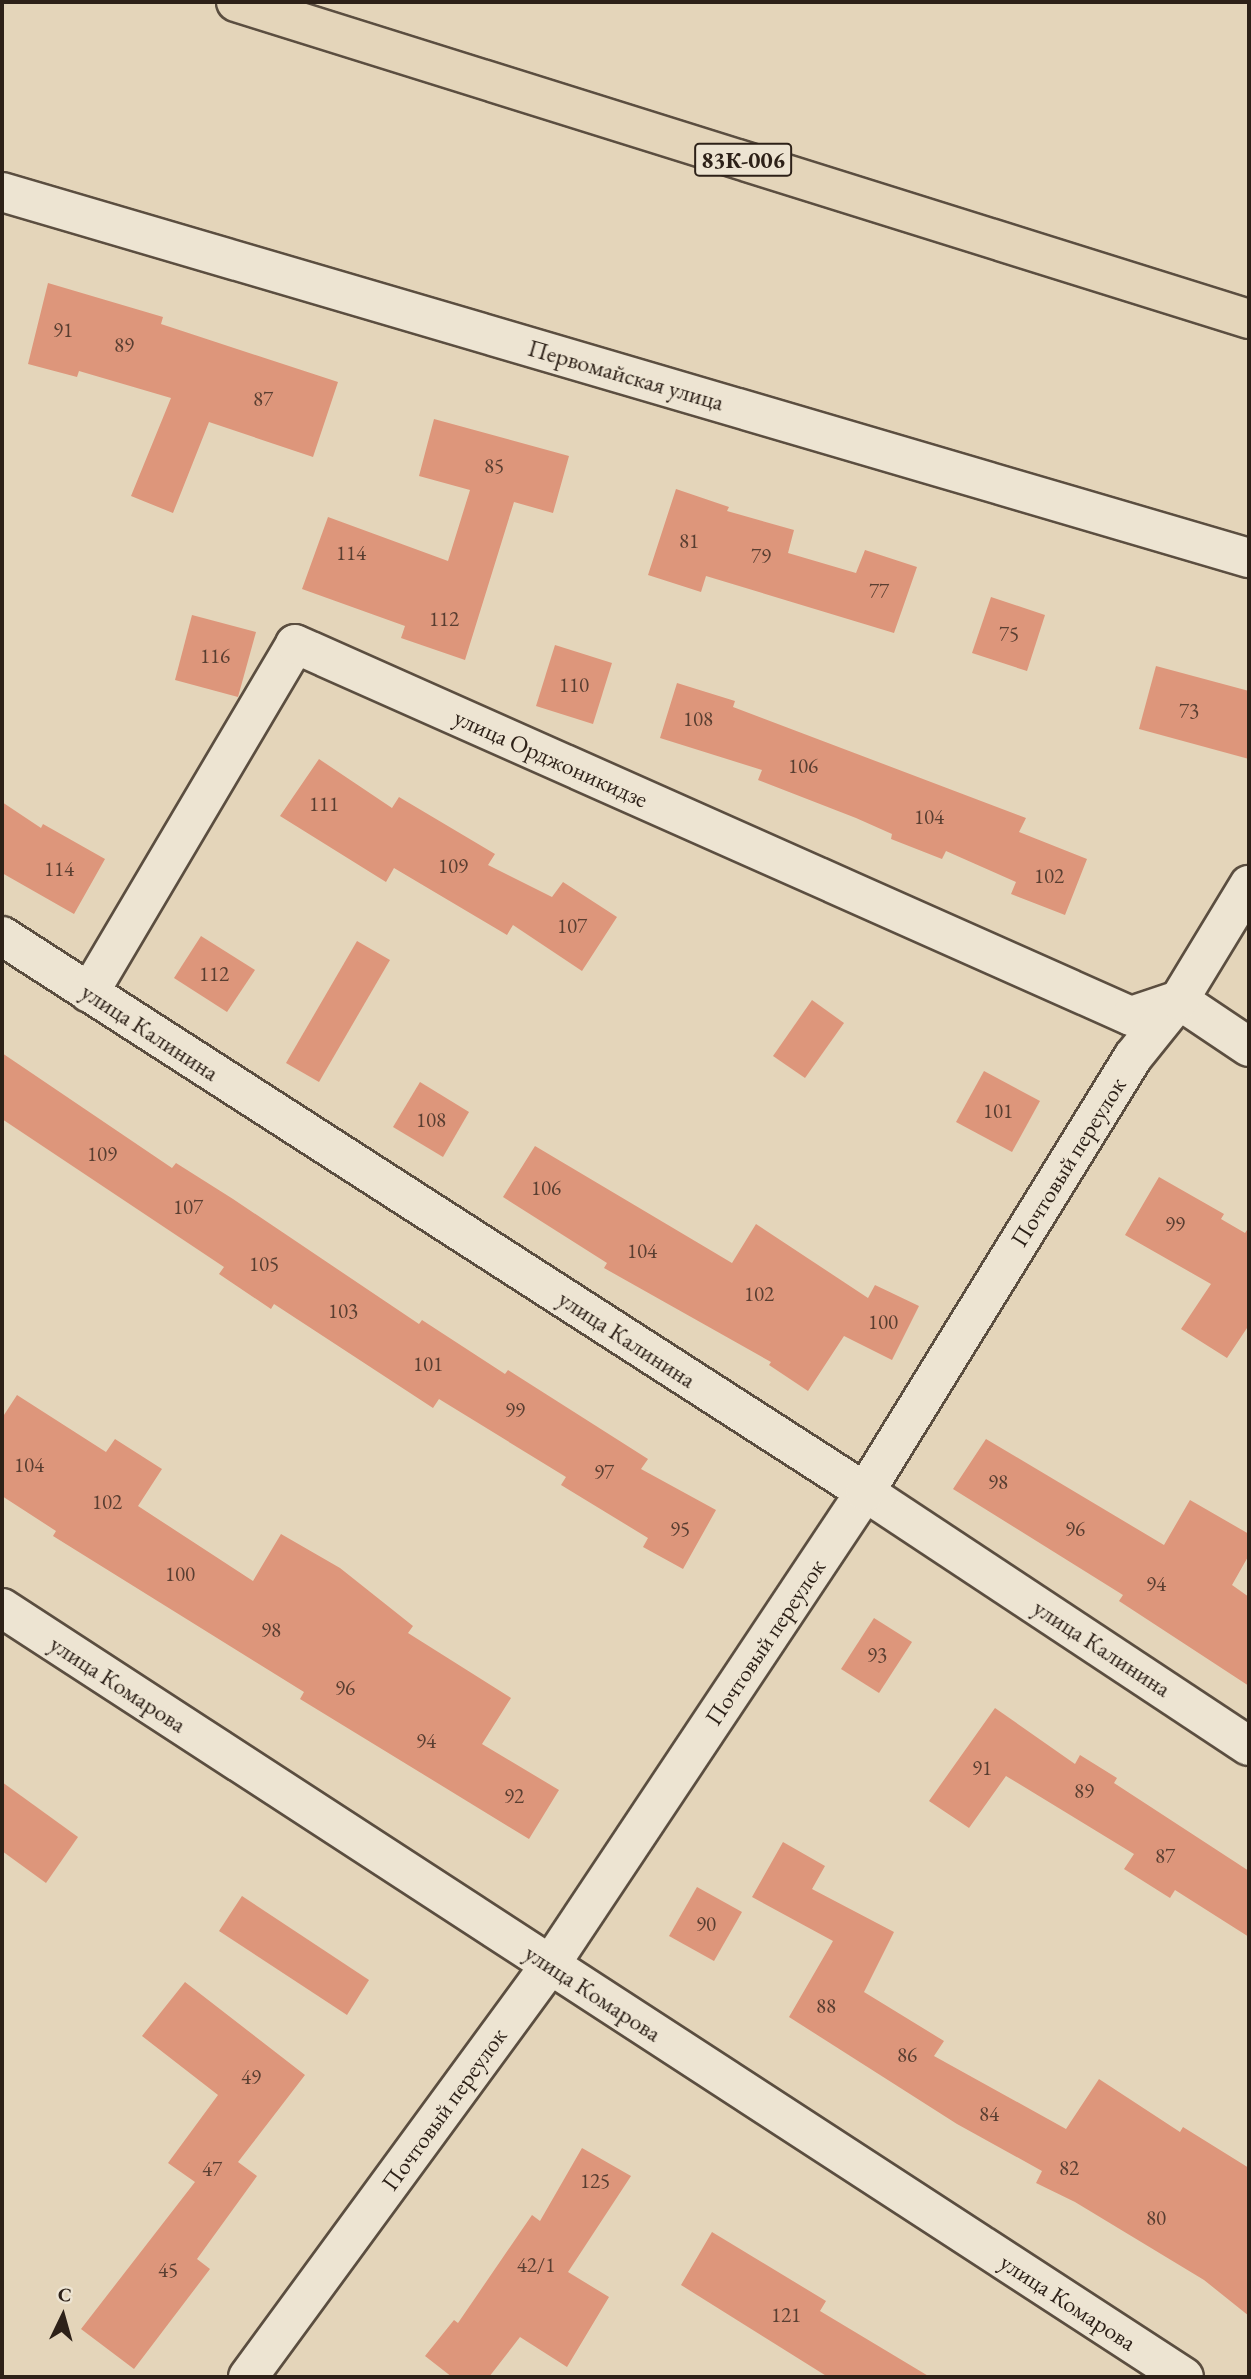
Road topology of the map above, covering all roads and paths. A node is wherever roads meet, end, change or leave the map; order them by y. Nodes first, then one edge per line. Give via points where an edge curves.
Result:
1 (236, 2) edge
2 (2, 192) edge
3 (1249, 319) edge
4 (1249, 558) edge
5 (1249, 885) edge
6 (2, 936) edge
7 (89, 993) junction
8 (1178, 1000) junction
9 (1249, 1046) edge
10 (865, 1492) junction
11 (2, 1608) edge
12 (1249, 1746) edge
13 (550, 1965) junction
14 (248, 2377) edge
15 (1184, 2377) edge

1 - 3 main road, 83К-006
2 - 4 street, Первомайская улица
5 - 8 street, Почтовый переулок
6 - 7 street, улица Калинина
7 - 8 street, улица Орджоникидзе via 295,644 1131,1016
7 - 10 street, улица Калинина
8 - 9 street
8 - 10 street, Почтовый переулок via 1133,1057
10 - 12 street, улица Калинина
10 - 13 street, Почтовый переулок
11 - 13 street, улица Комарова
13 - 14 street, Почтовый переулок
13 - 15 street, улица Комарова

